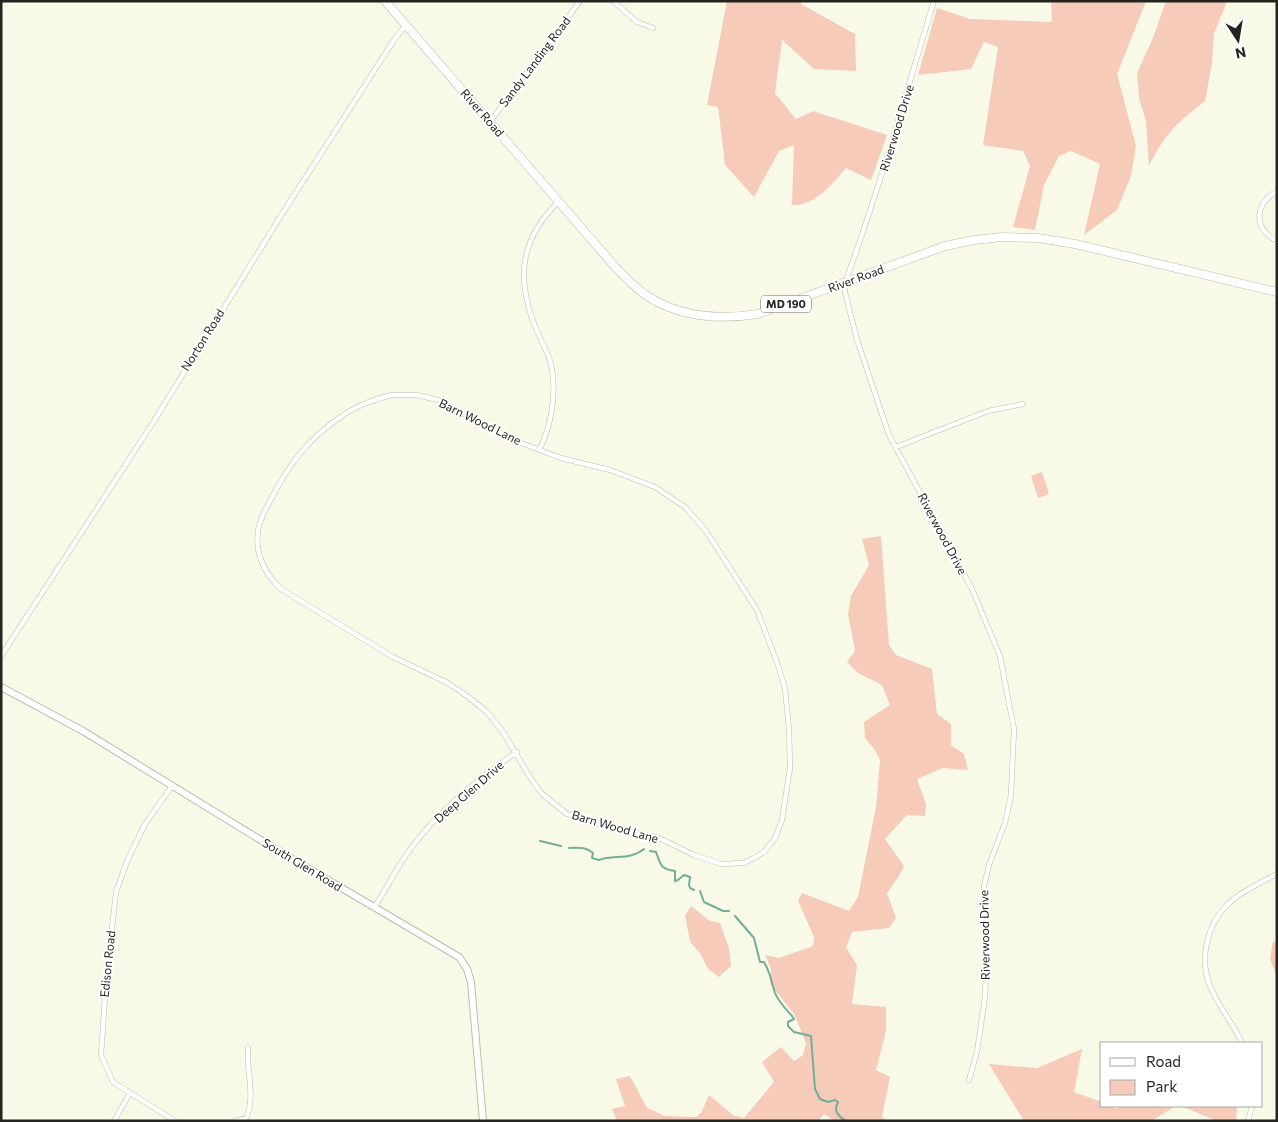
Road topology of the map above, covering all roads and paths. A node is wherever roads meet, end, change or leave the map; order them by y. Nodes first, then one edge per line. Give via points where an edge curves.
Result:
1 (385, 1) edge
2 (580, 1) edge
3 (613, 1) edge
4 (934, 1) edge
5 (406, 25) junction
6 (653, 28) dead end
7 (490, 122) junction
8 (1277, 191) edge
9 (558, 202) junction
10 (1277, 241) edge
11 (845, 283) junction
12 (1277, 292) edge
13 (1023, 404) dead end
14 (896, 448) junction
15 (539, 450) junction
16 (1, 656) edge
17 (1, 687) edge
18 (517, 752) junction
19 (172, 786) junction
20 (1277, 874) edge
21 (374, 909) junction
22 (1241, 1042) edge
23 (248, 1047) dead end
24 (969, 1080) dead end
25 (130, 1093) junction
26 (1252, 1107) edge
27 (114, 1121) edge
28 (175, 1121) edge
29 (236, 1121) edge
30 (483, 1121) edge
31 (1248, 1121) edge

1 - 5 main road, River Road / MD 190
2 - 7 street, Sandy Landing Road
3 - 6 street via 637,22
4 - 11 street, Riverwood Drive via 880,184
5 - 7 main road, River Road / MD 190
5 - 16 street, Norton Road
7 - 9 main road, River Road / MD 190
8 - 10 street via 1262,205 1258,216 1267,236
9 - 11 main road, River Road / MD 190 via 617,269 642,292 659,303 692,314 736,317 758,314
9 - 15 street via 535,229 525,255 527,300 551,364 553,387 547,434
11 - 12 main road, River Road / MD 190 via 945,246 974,240 1038,238
11 - 14 street, Riverwood Drive via 844,292 857,340
13 - 14 street via 988,411
14 - 24 street, Riverwood Drive via 971,587 1002,666 1015,732 1011,795 984,886 985,997 977,1052
15 - 18 street, Barn Wood Lane via 438,400 417,395 391,395 369,401 343,415 291,463 264,511 258,530 261,560 281,589 393,657 446,682 467,696 504,732
15 - 18 street, Barn Wood Lane via 610,470 655,487 685,507 731,569 757,610 785,690 790,768 782,820 775,838 764,852 754,858 733,864 709,861 659,838 567,814 541,792
17 - 19 main road, South Glen Road via 80,729
18 - 21 street, Deep Glen Drive via 493,768 429,826 402,861
19 - 21 main road, South Glen Road
19 - 25 street, Edison Road via 145,824 116,892 101,1055 113,1082
20 - 22 street via 1226,906 1211,929 1206,945 1204,965 1209,984
21 - 30 main road, South Glen Road via 451,952 467,969 471,982
23 - 29 street via 251,1106 246,1118
25 - 27 street
25 - 28 street, Edison Road
26 - 31 street

